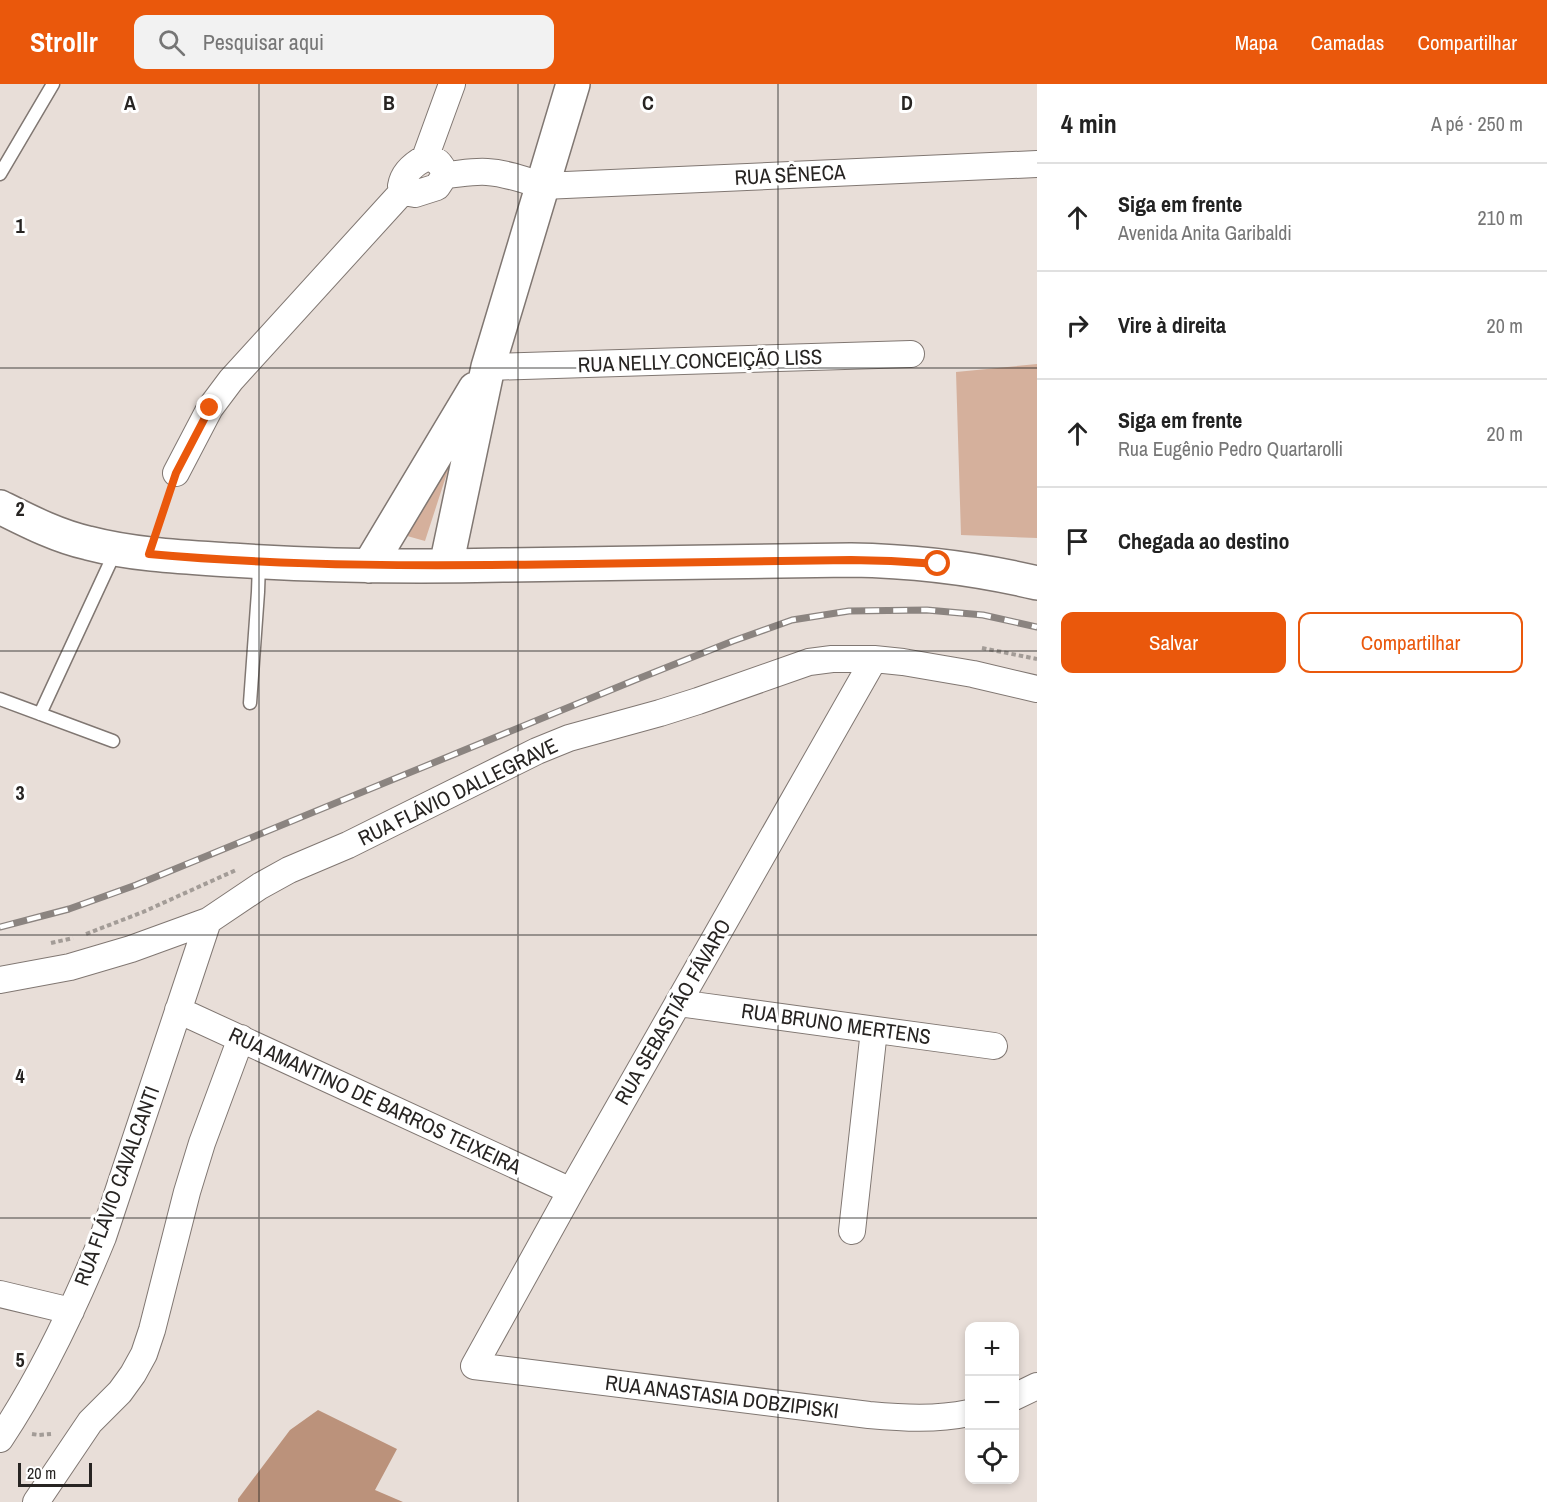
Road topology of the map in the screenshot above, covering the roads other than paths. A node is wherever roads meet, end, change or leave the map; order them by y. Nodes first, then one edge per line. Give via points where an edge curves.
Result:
1 (53, 84) edge
2 (452, 84) edge
3 (573, 84) edge
4 (424, 158) junction
5 (1037, 164) edge
6 (0, 174) edge
7 (445, 175) junction
8 (543, 186) junction
9 (404, 190) junction
10 (911, 354) dead end
11 (488, 367) junction
12 (176, 473) road end
13 (0, 507) edge
14 (117, 549) junction
15 (259, 562) junction
16 (369, 566) junction
17 (446, 566) junction
18 (1037, 583) edge
19 (874, 659) junction
20 (1037, 689) edge
21 (0, 699) edge
22 (250, 703) dead end
23 (40, 714) junction
24 (113, 741) dead end
25 (208, 921) junction
26 (0, 980) edge
27 (678, 1003) junction
28 (178, 1010) junction
29 (874, 1030) junction
30 (241, 1038) junction
31 (994, 1046) dead end
32 (571, 1191) junction
33 (852, 1231) dead end
34 (0, 1294) edge
35 (71, 1311) junction
36 (474, 1366) joint
37 (1037, 1386) edge
38 (1019, 1395) edge
39 (965, 1414) edge
40 (4, 1433) edge
41 (36, 1502) edge

1 - 6 lane
2 - 4 street
3 - 8 main road
4 - 7 street via 437,161
4 - 9 street via 402,179
5 - 8 street, RUA SÊNECA
7 - 8 street, RUA SÊNECA via 489,172
7 - 9 street via 437,187 415,194
8 - 11 main road
9 - 12 street via 231,381 210,408
10 - 11 street, RUA NELLY CONCEIÇÃO LISS
11 - 16 main road
11 - 17 main road
13 - 14 main road via 61,535
14 - 15 main road
14 - 23 lane
15 - 16 main road
15 - 22 lane
16 - 17 main road
17 - 18 main road via 891,561 938,564
19 - 20 street, RUA FLÁVIO DALLEGRAVE via 946,669
19 - 25 street, RUA FLÁVIO DALLEGRAVE via 809,662 689,704 568,738 289,870
19 - 27 street, RUA SEBASTIÃO FÁVARO
21 - 23 lane
23 - 24 lane
25 - 26 street, RUA FLÁVIO DALLEGRAVE via 131,950
25 - 28 street, RUA FLÁVIO CAVALCANTI
27 - 29 street, RUA BRUNO MERTENS
27 - 32 street, RUA SEBASTIÃO FÁVARO
28 - 30 street, RUA AMANTINO DE BARROS TEIXEIRA
28 - 35 street, RUA FLÁVIO CAVALCANTI via 102,1238
29 - 31 street, RUA BRUNO MERTENS
29 - 33 street
30 - 32 street, RUA AMANTINO DE BARROS TEIXEIRA
30 - 41 street via 202,1143 144,1354 134,1374 90,1422
32 - 36 street, RUA SEBASTIÃO FÁVARO
34 - 35 street
35 - 40 street, RUA FLÁVIO CAVALCANTI
36 - 39 street, RUA ANASTASIA DOBZIPISKI via 869,1415 911,1418
37 - 38 street

